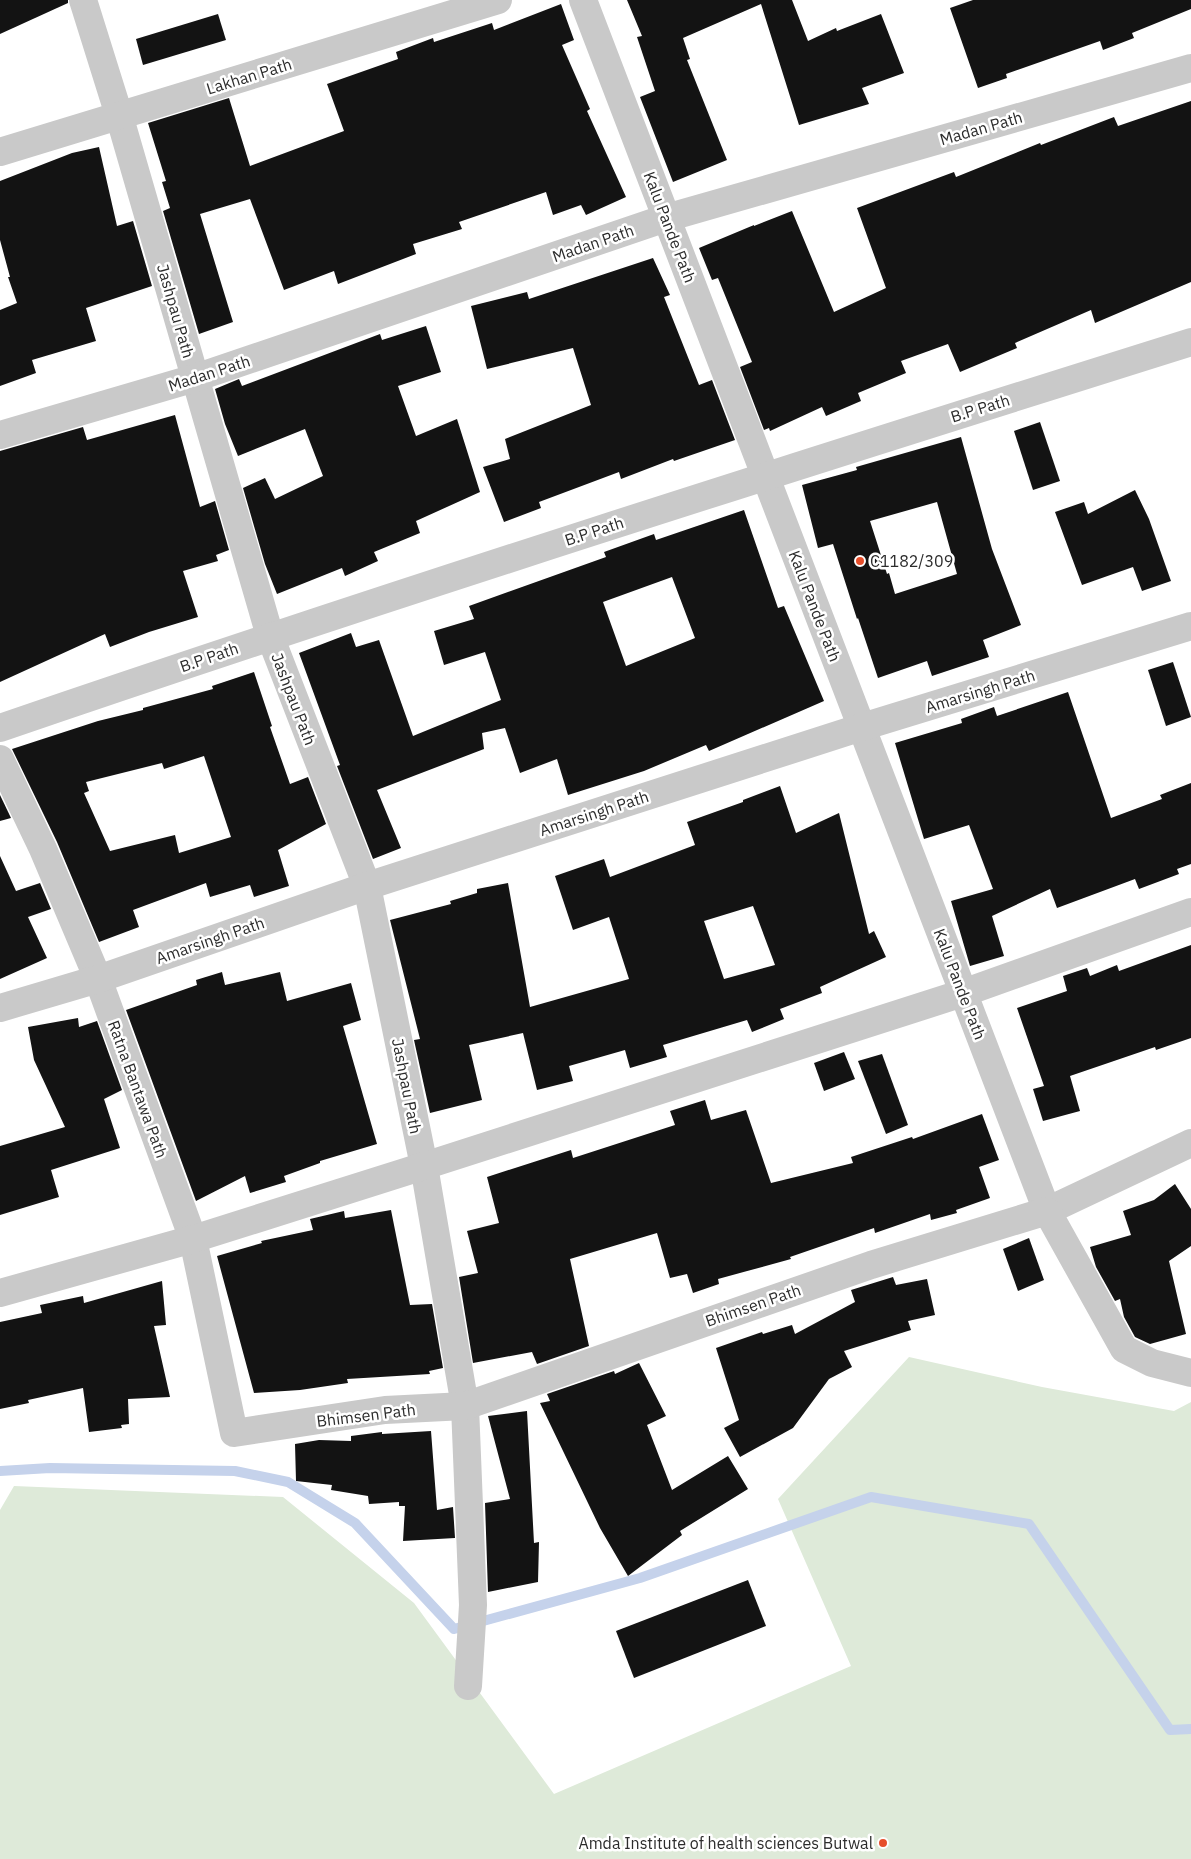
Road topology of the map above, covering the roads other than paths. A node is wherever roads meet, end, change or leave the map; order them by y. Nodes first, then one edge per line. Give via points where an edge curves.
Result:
1 (83, 0) edge
2 (498, 0) edge
3 (583, 0) edge
4 (1191, 68) edge
5 (119, 115) junction
6 (0, 152) edge
7 (666, 218) junction
8 (1191, 342) edge
9 (195, 378) junction
10 (0, 435) edge
11 (765, 476) junction
12 (1191, 626) edge
13 (270, 636) junction
14 (862, 727) junction
15 (0, 728) edge
16 (0, 759) edge
17 (367, 886) junction
18 (1191, 912) edge
19 (98, 979) junction
20 (963, 993) junction
21 (0, 1008) edge
22 (1191, 1143) edge
23 (424, 1166) junction
24 (1047, 1211) junction
25 (193, 1239) junction
26 (0, 1293) edge
27 (1191, 1372) edge
28 (466, 1406) junction
29 (234, 1434) joint
30 (468, 1686) dead end

1 - 5 street, Jashpau Path
2 - 5 street, Lakhan Path
3 - 7 street, Kalu Pande Path
4 - 7 street, Madan Path
5 - 6 street, Lakhan Path
5 - 9 street, Jashpau Path
7 - 9 street, Madan Path
7 - 11 street, Kalu Pande Path
8 - 11 street, B.P Path
9 - 10 street, Madan Path
9 - 13 street, Jashpau Path
11 - 13 street, B.P Path
11 - 14 street, Kalu Pande Path
12 - 14 street, Amarsingh Path
13 - 15 street, B.P Path
13 - 17 street, Jashpau Path
14 - 17 street, Amarsingh Path
14 - 20 street, Kalu Pande Path
16 - 19 street, Ratna Bantawa Path via 43,849
17 - 19 street, Amarsingh Path
17 - 23 street, Jashpau Path
18 - 20 street
19 - 21 street, Amarsingh Path
19 - 25 street, Ratna Bantawa Path
20 - 23 street
20 - 24 street, Kalu Pande Path
22 - 24 street, Bhimsen Path
23 - 25 street
23 - 28 street, Jashpau Path
24 - 27 street via 1124,1349 1152,1363
24 - 28 street, Bhimsen Path via 871,1265
25 - 26 street
25 - 29 street, Ratna Bantawa Path
28 - 29 street, Bhimsen Path via 385,1410
28 - 30 street, Jashpau Path via 473,1605

